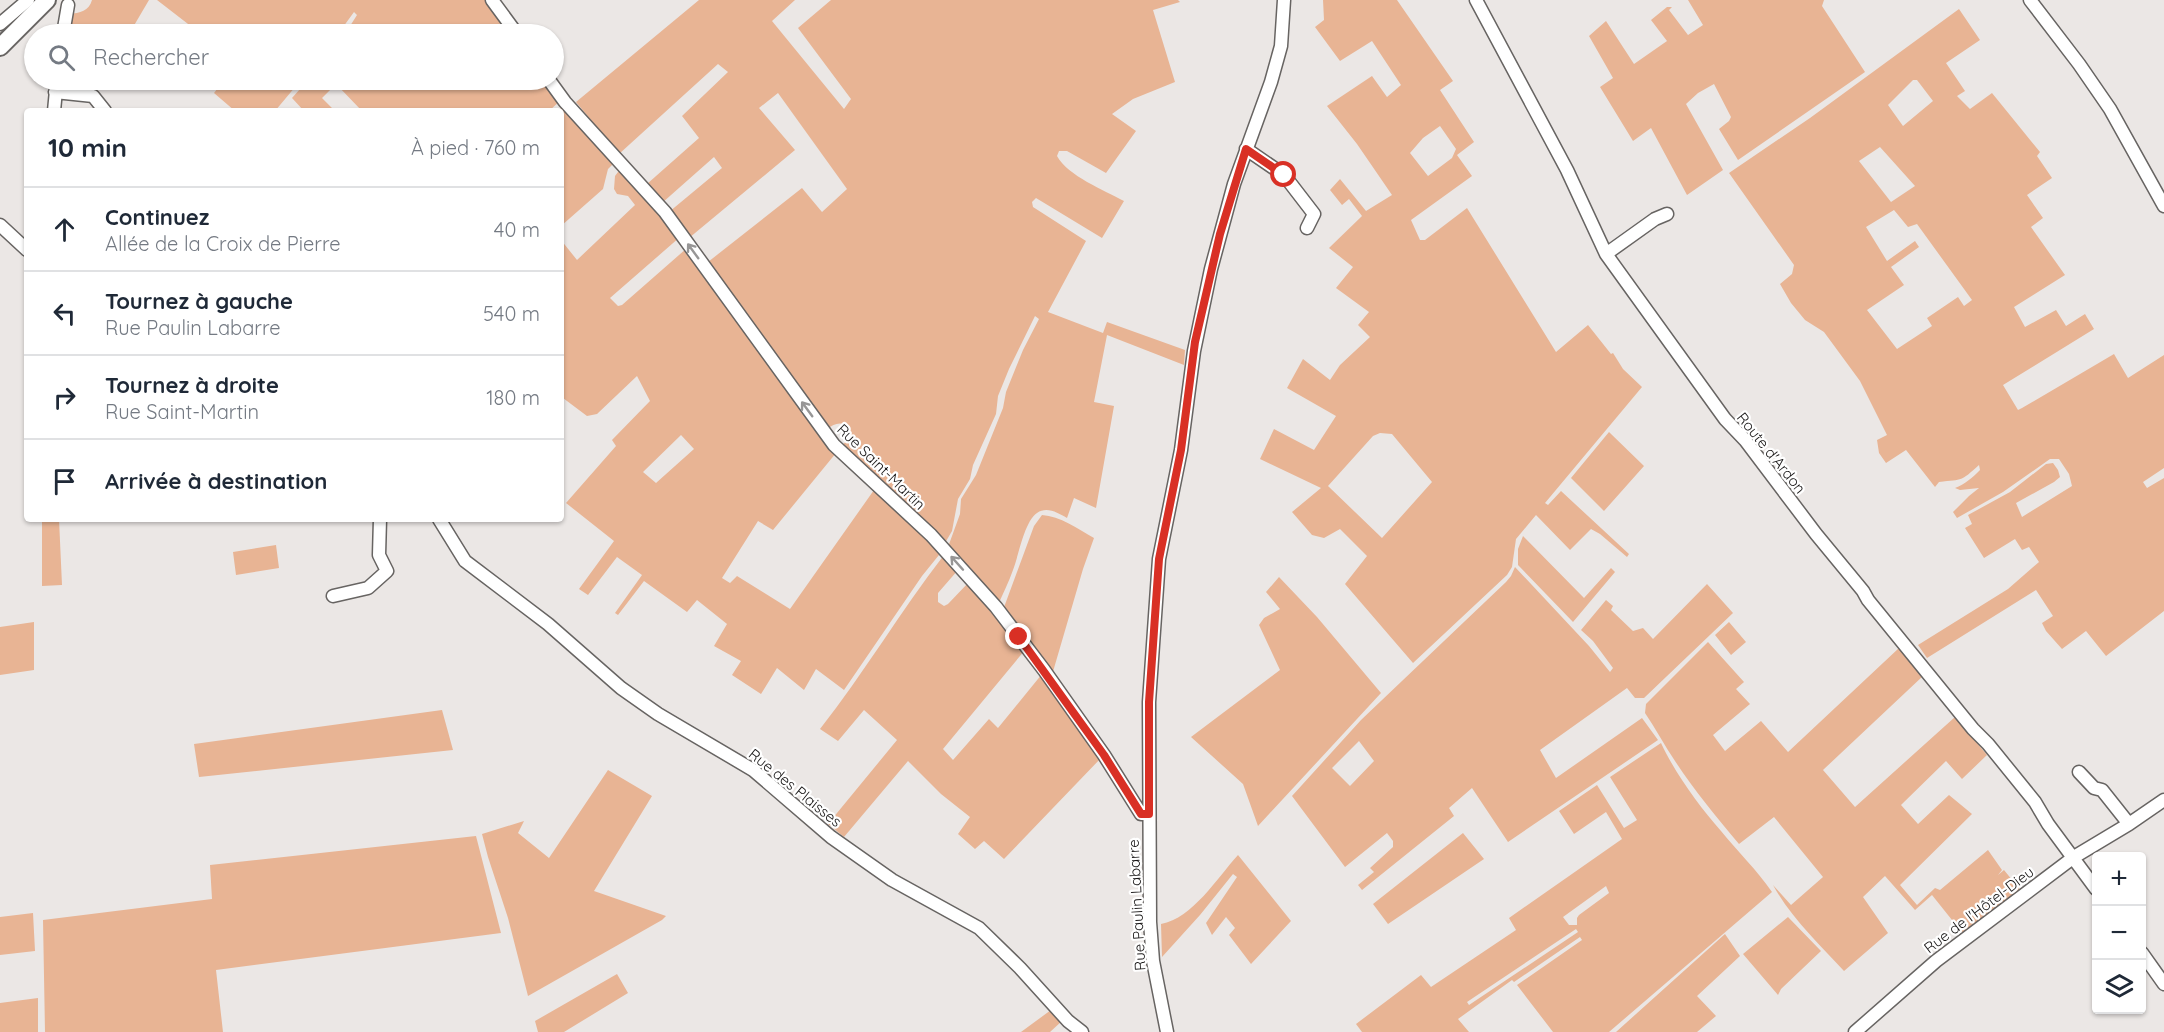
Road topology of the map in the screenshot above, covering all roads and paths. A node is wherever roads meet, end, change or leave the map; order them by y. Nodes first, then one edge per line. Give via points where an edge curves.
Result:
1 (46, 0) edge
2 (492, 0) edge
3 (1284, 0) edge
4 (1476, 0) edge
5 (2030, 0) edge
6 (27, 1) edge
7 (68, 5) dead end
8 (0, 24) edge
9 (65, 24) edge
10 (510, 24) edge
11 (0, 46) edge
12 (56, 90) edge
13 (71, 90) edge
14 (556, 90) edge
15 (54, 108) edge
16 (103, 108) edge
17 (1246, 149) junction
18 (2164, 206) edge
19 (1666, 214) dead end
20 (0, 225) edge
21 (1307, 228) dead end
22 (24, 247) edge
23 (1606, 254) junction
24 (380, 522) edge
25 (441, 522) edge
26 (333, 596) dead end
27 (2079, 772) dead end
28 (2164, 800) edge
29 (1149, 814) junction
30 (2129, 824) junction
31 (2074, 857) junction
32 (2092, 882) edge
33 (2146, 959) edge
34 (2164, 984) edge
35 (1082, 1032) edge
36 (1167, 1032) edge
37 (1856, 1032) edge

1 - 11 main road
2 - 10 street
3 - 17 street, Rue Paulin Labarre via 1281,46
4 - 23 street, Route d'Ardon via 1567,170
5 - 18 street via 2110,109
6 - 8 street
7 - 9 street
12 - 15 street
13 - 16 street via 93,96
29 -> 14 street, Rue Saint-Martin via 1141,814 1058,689 996,607 931,535 834,444 665,212
17 - 21 street via 1284,175 1314,214
17 - 29 street, Rue Paulin Labarre via 1220,234 1195,342 1181,450 1159,559 1149,702
19 - 23 street
20 - 22 street
23 - 31 street, Route d'Ardon via 1725,419 2035,802
24 - 26 street via 379,559 387,571 368,588
25 - 35 street, Rue des Plaisses via 469,566 548,624 621,688 753,770 831,837 892,880 979,928
27 - 30 street via 2094,788 2102,790
28 - 30 street, Rue de l'Hôtel-Dieu
29 - 36 street, Rue Paulin Labarre via 1151,943
30 - 31 street, Rue de l'Hôtel-Dieu
31 - 32 street, Route d'Ardon
31 - 37 street, Rue de l'Hôtel-Dieu via 1936,961
33 - 34 street

